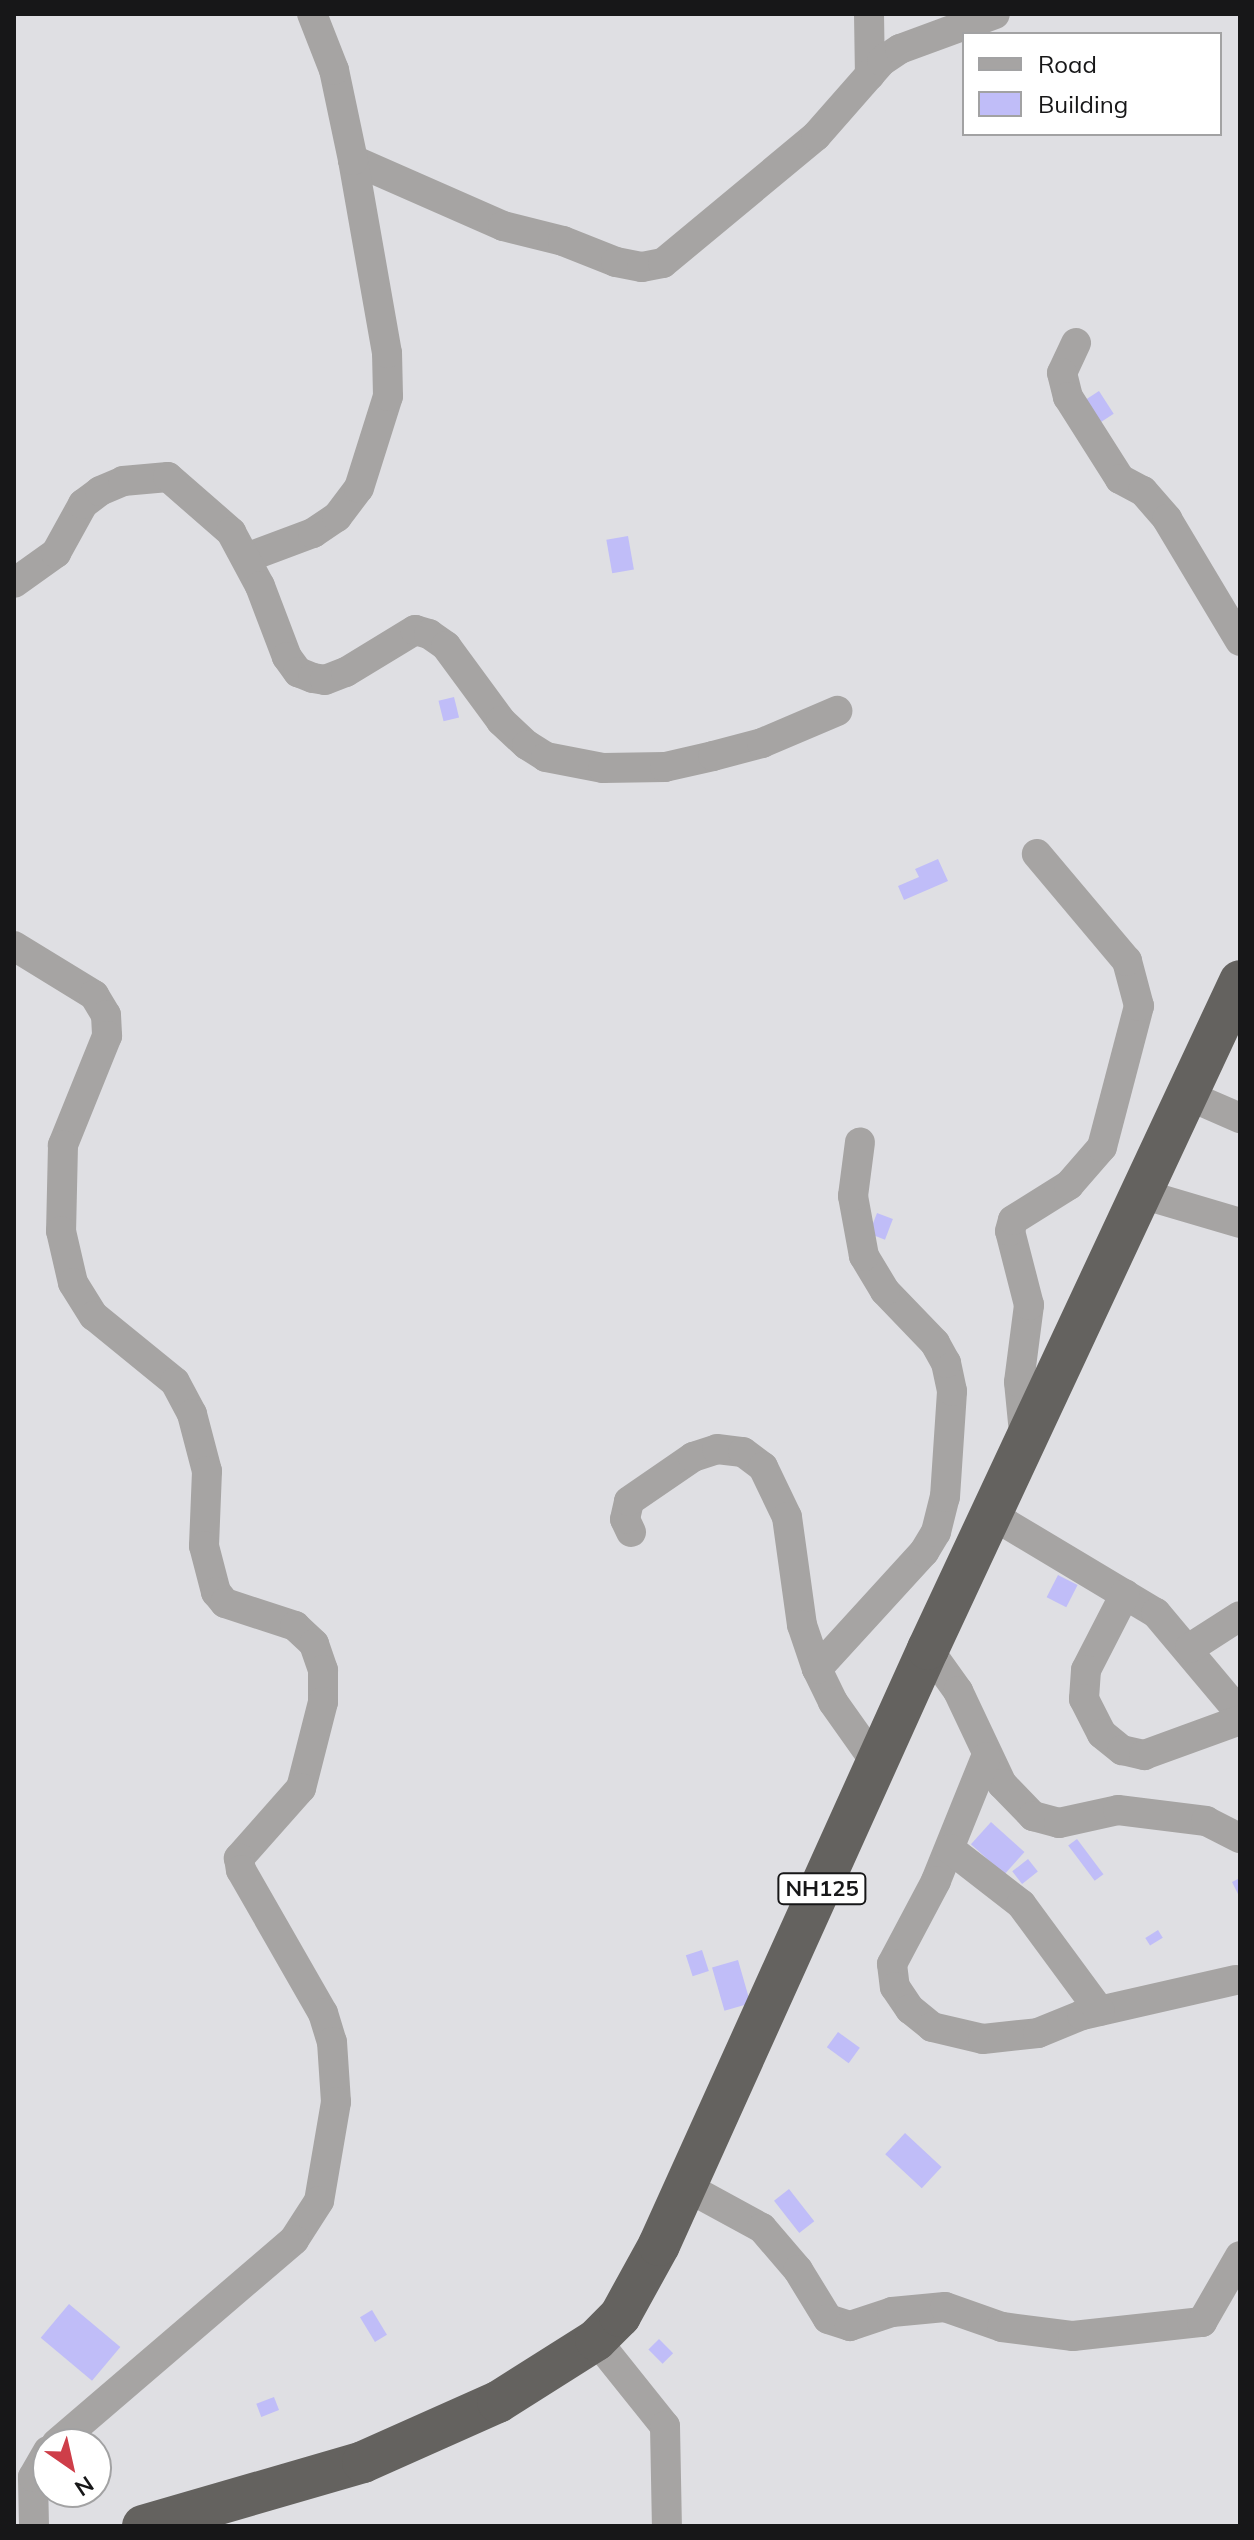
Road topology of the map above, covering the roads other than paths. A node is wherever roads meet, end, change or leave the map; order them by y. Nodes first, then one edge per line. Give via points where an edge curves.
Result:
1 (312, 14) edge
2 (869, 14) edge
3 (995, 14) edge
4 (870, 75) junction
5 (353, 160) junction
6 (1076, 343) dead end
7 (246, 558) junction
8 (14, 583) edge
9 (1240, 641) edge
10 (837, 711) dead end
11 (1037, 854) dead end
12 (14, 946) edge
13 (1240, 981) edge
14 (1187, 1095) junction
15 (1240, 1118) edge
16 (860, 1142) dead end
17 (1142, 1194) junction
18 (1240, 1223) edge
19 (1026, 1446) junction
20 (992, 1515) junction
21 (631, 1532) dead end
22 (1125, 1594) junction
23 (1240, 1616) edge
24 (1190, 1648) junction
25 (928, 1649) junction
26 (817, 1669) junction
27 (1240, 1713) edge
28 (1240, 1720) edge
29 (986, 1757) junction
30 (879, 1767) junction
31 (1240, 1838) edge
32 (950, 1849) junction
33 (1236, 1980) dead end
34 (1100, 2011) junction
35 (683, 2185) junction
36 (1240, 2256) edge
37 (596, 2340) junction
38 (75, 2428) edge
39 (143, 2526) edge
40 (667, 2526) edge

1 - 5 street via 334,70
2 - 4 street
3 - 4 street via 900,49
4 - 5 street via 816,136 678,255 642,267 503,226
5 - 7 street via 387,353 388,396 378,441 359,488 337,517 313,533
6 - 9 street via 1062,373 1068,397 1120,479 1143,491 1167,519
7 - 8 street via 231,532 179,485 168,477 147,476 123,481 83,504 56,553
7 - 10 street via 277,636 298,672 325,680 396,637 415,630 429,634 446,646 501,721 546,757 603,768 665,767 762,743
11 - 19 street via 1127,961 1139,1006 1102,1147 1078,1177 1024,1210 1010,1231 1029,1305 1019,1394
12 - 38 street via 94,995 106,1015 107,1036 63,1145 61,1231 73,1283 94,1316 175,1382 192,1414 207,1471 204,1546 216,1592 225,1603 295,1626 314,1644 323,1670 323,1702 301,1788 239,1858 323,2013 332,2042 336,2102 319,2201 294,2240
13 - 14 highway, NH125
14 - 15 street
14 - 17 highway, NH125
16 - 26 street via 853,1196 864,1256 885,1291 935,1343 946,1363 952,1391 945,1497 936,1532 924,1552
17 - 18 street
17 - 19 highway, NH125
19 - 20 highway, NH125
20 - 22 street
20 - 25 highway, NH125
21 - 26 street via 625,1519 629,1501 693,1457 717,1449 743,1452 763,1467 787,1517 802,1625
22 - 24 street via 1156,1613
22 - 28 street via 1086,1670 1084,1699 1102,1734 1122,1750 1144,1755
23 - 24 street
24 - 27 street
25 - 29 street via 958,1691
25 - 30 highway, NH125
26 - 30 street
29 - 31 street via 1002,1784 1047,1823 1118,1810 1206,1821
29 - 32 street
30 - 35 highway, NH125
32 - 34 street via 1021,1904 1076,1971
32 - 34 street via 892,1964 895,1987 910,2009 941,2031 983,2039 1038,2033
33 - 34 street
35 - 36 street via 762,2228 798,2270 828,2319 850,2326 892,2312 945,2307 1002,2327 1073,2336 1202,2322
35 - 37 highway, NH125 via 635,2294
37 - 39 highway, NH125 via 498,2402 363,2462
37 - 40 street via 665,2426

